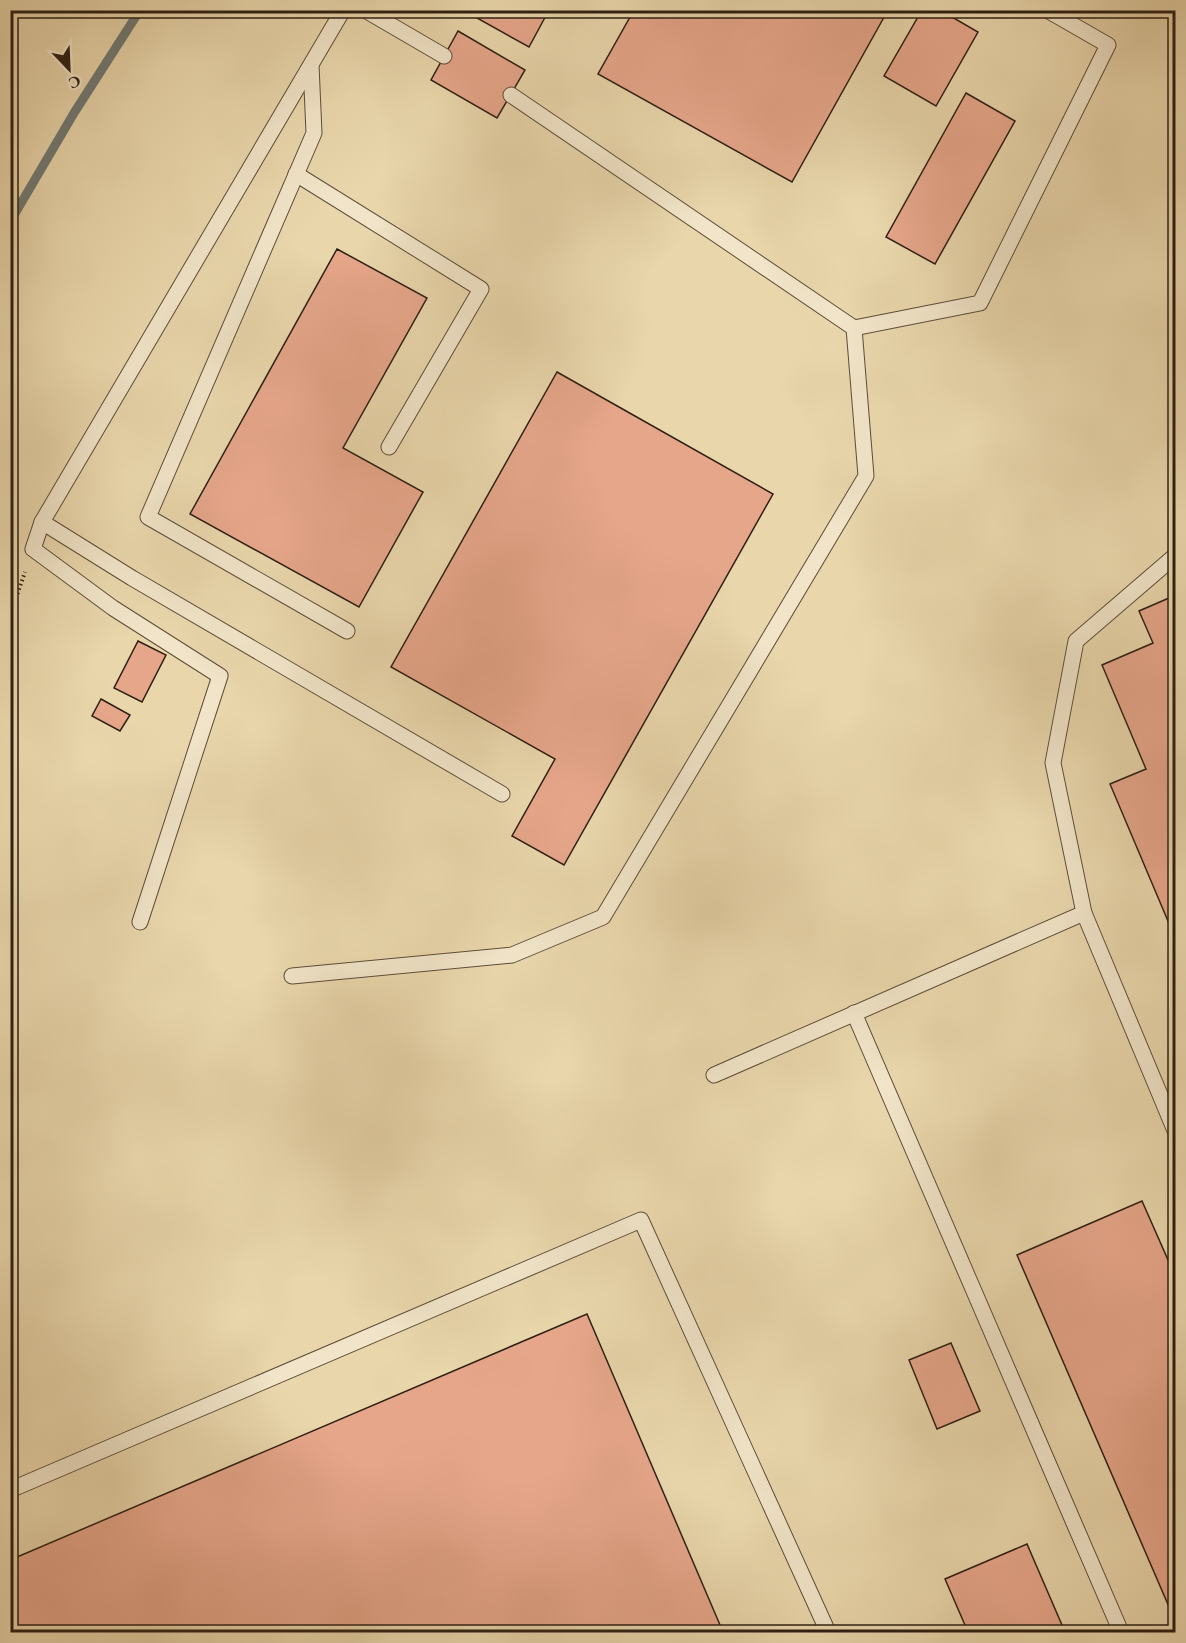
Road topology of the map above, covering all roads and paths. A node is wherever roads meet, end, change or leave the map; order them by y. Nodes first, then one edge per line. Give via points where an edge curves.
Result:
1 (343, 10) edge
2 (365, 10) edge
3 (1047, 10) edge
4 (444, 56) dead end
5 (311, 65) junction
6 (511, 95) dead end
7 (296, 174) junction
8 (854, 328) junction
9 (389, 447) dead end
10 (42, 522) junction
11 (33, 549) junction
12 (1176, 555) edge
13 (10, 615) edge
14 (347, 631) dead end
15 (502, 794) dead end
16 (1084, 913) junction
17 (140, 922) dead end
18 (292, 976) dead end
19 (854, 1013) junction
20 (714, 1075) dead end
21 (1176, 1132) edge
22 (10, 1490) edge
23 (828, 1632) edge
24 (1120, 1632) edge

1 - 5 lane
2 - 4 lane
3 - 8 lane via 1108,45 980,303
5 - 7 lane via 314,133
5 - 10 lane
6 - 8 lane
7 - 9 lane via 481,289
7 - 14 lane via 148,517
8 - 18 lane via 866,476 603,917 512,955
10 - 11 lane
10 - 15 lane
11 - 13 path
11 - 17 lane via 113,608 220,676
12 - 16 lane via 1076,641 1053,763
16 - 19 lane
16 - 21 lane
19 - 20 lane
19 - 24 lane
22 - 23 lane via 641,1220

